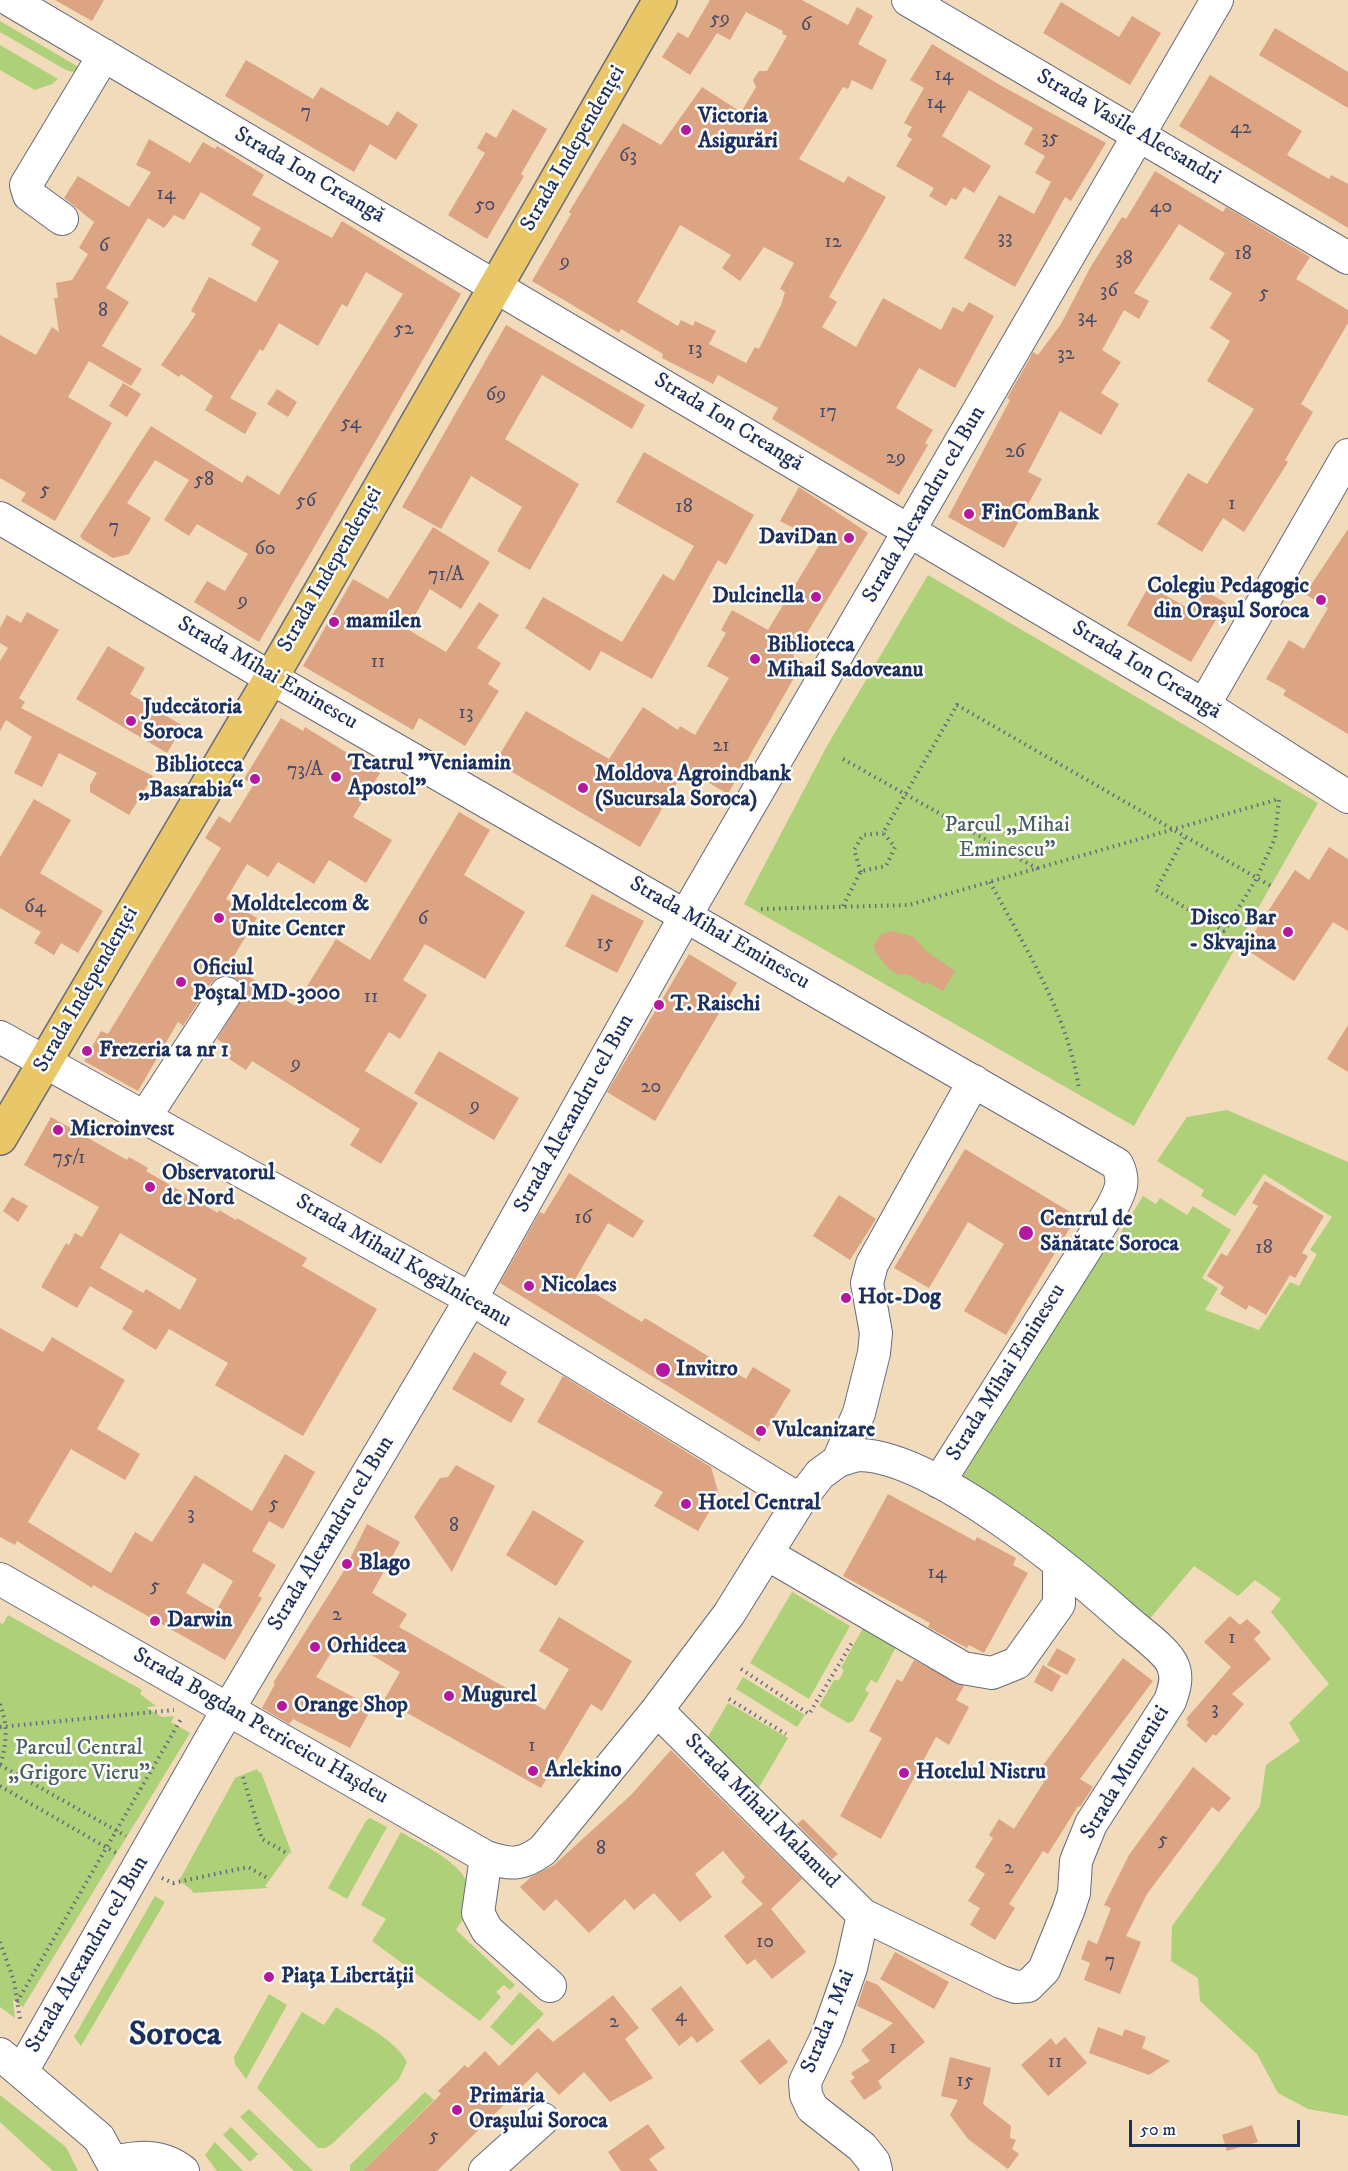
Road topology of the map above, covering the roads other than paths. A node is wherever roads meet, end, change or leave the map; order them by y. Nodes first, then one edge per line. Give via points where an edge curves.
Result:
1 (10, 0) edge
2 (660, 0) edge
3 (908, 0) edge
4 (1217, 0) edge
5 (104, 55) junction
6 (1140, 135) junction
7 (62, 219) dead end
8 (1348, 258) edge
9 (495, 285) junction
10 (1348, 455) edge
11 (0, 518) edge
12 (911, 531) junction
13 (271, 678) junction
14 (1204, 705) junction
15 (1348, 797) edge
16 (686, 915) junction
17 (226, 993) dead end
18 (0, 1037) edge
19 (45, 1061) junction
20 (974, 1081) junction
21 (145, 1117) junction
22 (0, 1138) edge
23 (471, 1299) junction
24 (838, 1461) junction
25 (939, 1482) junction
26 (800, 1500) junction
27 (767, 1554) junction
28 (1059, 1564) junction
29 (0, 1579) edge
30 (229, 1708) junction
31 (657, 1710) junction
32 (486, 1857) junction
33 (863, 1916) junction
34 (550, 1986) dead end
35 (11, 2062) edge
36 (543, 2119) dead end
37 (111, 2167) edge
38 (183, 2171) edge
39 (485, 2171) edge
40 (876, 2171) edge

1 - 5 street, Strada Ion Creangă
2 - 9 main road, Strada Independenței
3 - 6 street, Strada Vasile Alecsandri
4 - 6 street, Strada Alexandru cel Bun
5 - 7 street via 26,185 29,195
5 - 9 street, Strada Ion Creangă
6 - 8 street, Strada Vasile Alecsandri
6 - 12 street, Strada Alexandru cel Bun
9 - 12 street, Strada Ion Creangă
9 - 13 main road, Strada Independenței
10 - 14 street
11 - 13 street, Strada Mihai Eminescu
12 - 14 street, Strada Ion Creangă
12 - 16 street, Strada Alexandru cel Bun
13 - 16 street, Strada Mihai Eminescu
13 - 19 main road, Strada Independenței
14 - 15 street, Strada Ion Creangă
16 - 20 street, Strada Mihai Eminescu
16 - 23 street, Strada Alexandru cel Bun
17 - 21 street
18 - 19 street, Strada Mihail Kogălniceanu
19 - 21 street, Strada Mihail Kogălniceanu
19 - 22 main road, Strada Independenței
20 - 24 street via 872,1264 867,1283 876,1333 874,1353 859,1413
20 - 25 street, Strada Mihai Eminescu via 1117,1164 1122,1189
21 - 23 street, Strada Mihail Kogălniceanu
23 - 26 street, Strada Mihail Kogălniceanu
23 - 30 street, Strada Alexandru cel Bun
24 - 25 street, Strada Munteniei via 859,1455 880,1459
24 - 26 street via 820,1474
25 - 28 street, Strada Munteniei via 1001,1520
26 - 27 street
27 - 28 street via 963,1668 992,1673 1017,1664 1059,1604
27 - 31 street via 729,1614
28 - 33 street, Strada Munteniei via 1160,1651 1173,1665 1176,1683 1170,1701 1091,1824 1076,1862 1074,1893 1044,1970 1028,1986 1016,1987
29 - 30 street, Strada Bogdan Petriceicu Hașdeu
30 - 32 street, Strada Bogdan Petriceicu Hașdeu
30 - 35 street, Strada Alexandru cel Bun via 145,1858
31 - 32 street, Strada Bogdan Petriceicu Hașdeu via 543,1851 522,1864 509,1865
31 - 33 street, Strada Mihail Malamud
32 - 34 street via 478,1913 487,1930
33 - 40 street, Strada 1 Mai via 851,1968 805,2082 812,2108 862,2148
35 - 37 street via 99,2138
36 - 39 street
37 - 38 street via 137,2157 157,2158

